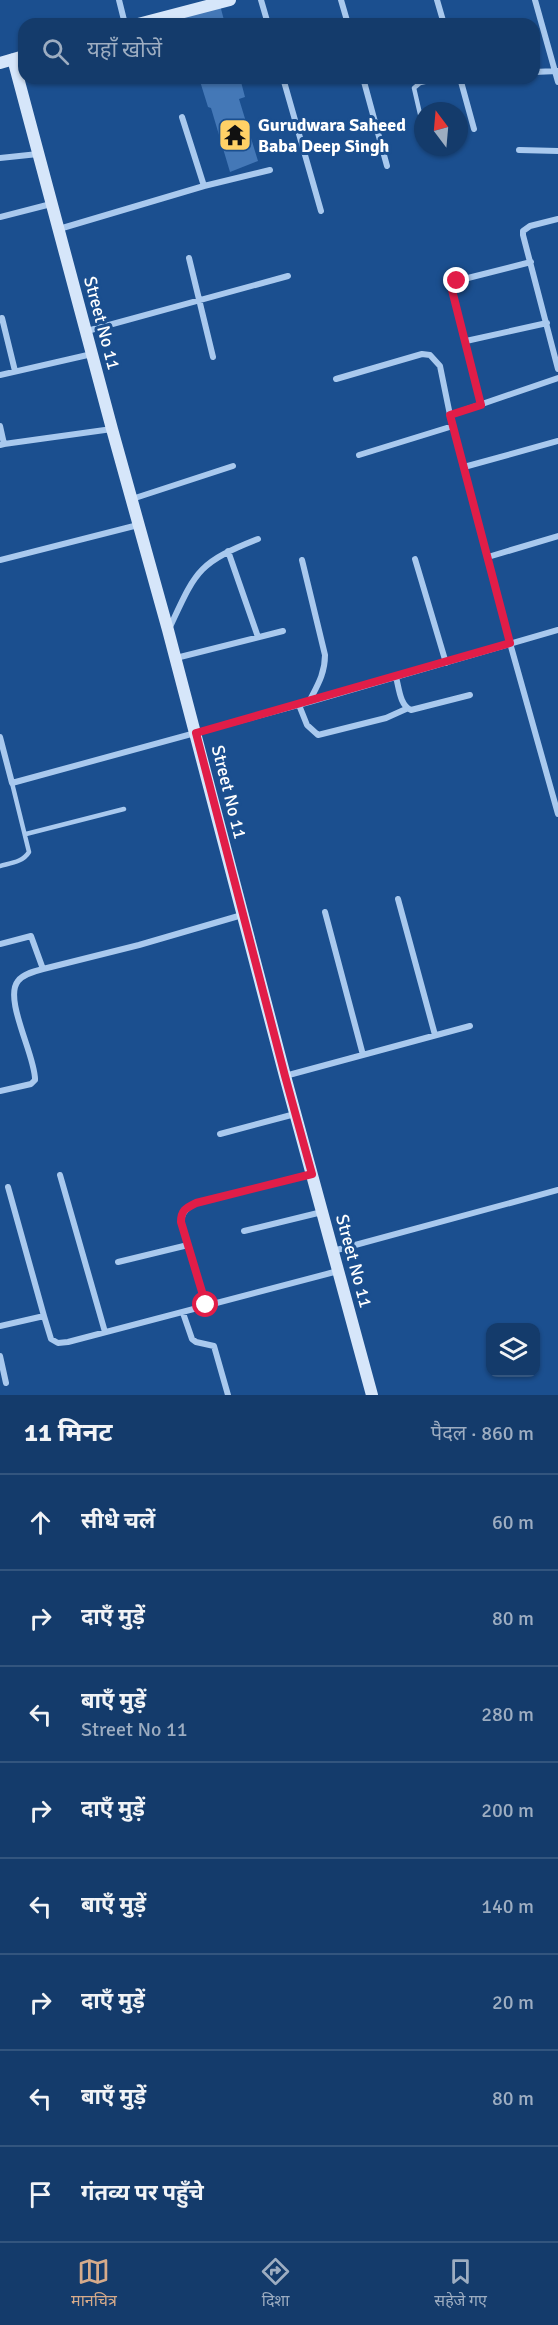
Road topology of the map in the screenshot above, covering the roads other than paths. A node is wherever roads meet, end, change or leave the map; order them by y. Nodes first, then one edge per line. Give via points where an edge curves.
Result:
1 (119, 0) edge
2 (230, 0) edge
3 (261, 0) edge
4 (341, 0) edge
5 (437, 0) edge
6 (535, 0) edge
7 (124, 18) edge
8 (161, 18) edge
9 (266, 18) edge
10 (346, 18) edge
11 (442, 18) edge
12 (18, 58) edge
13 (0, 63) edge
14 (556, 71) edge
15 (540, 72) edge
16 (558, 82) edge
17 (24, 84) edge
18 (285, 84) edge
19 (365, 84) edge
20 (419, 84) edge
21 (461, 84) edge
22 (417, 102) edge
23 (182, 117) dead end
24 (474, 129) dead end
25 (519, 150) dead end
26 (558, 151) edge
27 (38, 154) junction
28 (0, 158) edge
29 (387, 166) dead end
30 (270, 170) dead end
31 (204, 186) junction
32 (51, 204) junction
33 (321, 211) dead end
34 (0, 217) edge
35 (558, 219) edge
36 (58, 229) junction
37 (189, 258) dead end
38 (531, 262) junction
39 (288, 276) dead end
40 (199, 298) junction
41 (2, 318) dead end
42 (547, 323) junction
43 (87, 331) junction
44 (466, 341) junction
45 (92, 354) junction
46 (213, 357) dead end
47 (558, 369) edge
48 (15, 371) junction
49 (0, 375) edge
50 (558, 378) edge
51 (336, 379) dead end
52 (481, 405) junction
53 (450, 415) junction
54 (0, 426) edge
55 (453, 426) junction
56 (112, 429) junction
57 (558, 441) edge
58 (2, 445) edge
59 (359, 454) dead end
60 (233, 466) dead end
61 (464, 467) junction
62 (132, 499) junction
63 (138, 525) junction
64 (558, 536) edge
65 (258, 539) dead end
66 (228, 551) junction
67 (488, 557) junction
68 (415, 559) dead end
69 (0, 560) edge
70 (302, 560) dead end
71 (168, 630) junction
72 (558, 630) edge
73 (283, 631) dead end
74 (258, 637) junction
75 (510, 643) junction
76 (176, 658) junction
77 (446, 663) junction
78 (396, 677) junction
79 (470, 695) dead end
80 (309, 702) junction
81 (298, 705) junction
82 (406, 709) junction
83 (196, 733) junction
84 (0, 737) edge
85 (12, 783) junction
86 (124, 809) dead end
87 (558, 814) edge
88 (26, 834) junction
89 (0, 866) edge
90 (398, 900) dead end
91 (326, 912) dead end
92 (242, 915) junction
93 (0, 944) edge
94 (43, 969) junction
95 (470, 1026) dead end
96 (435, 1035) junction
97 (363, 1055) junction
98 (285, 1076) junction
99 (0, 1091) edge
100 (295, 1114) junction
101 (220, 1134) dead end
102 (312, 1174) junction
103 (60, 1175) dead end
104 (9, 1186) dead end
105 (558, 1190) edge
106 (322, 1212) junction
107 (244, 1231) dead end
108 (188, 1245) junction
109 (332, 1251) junction
110 (118, 1262) dead end
111 (338, 1271) junction
112 (206, 1305) junction
113 (183, 1312) junction
114 (44, 1316) junction
115 (0, 1326) edge
116 (105, 1332) junction
117 (0, 1356) edge
118 (6, 1383) dead end
119 (228, 1395) edge
120 (372, 1395) edge

1 - 7 street
2 - 8 street
3 - 9 street
4 - 10 street
5 - 11 street
6 - 14 street
12 - 13 street
14 - 15 street
14 - 16 street
17 - 27 street, Street No 11
18 - 33 street
19 - 29 street
20 - 22 lane via 414,88
21 - 24 street
23 - 31 street
25 - 26 street
27 - 28 street
27 - 32 street, Street No 11
30 - 31 street
31 - 36 street
32 - 34 street
32 - 36 street, Street No 11
35 - 38 street via 524,231
36 - 43 street, Street No 11
37 - 40 street
38 - 42 street
38 - 44 street via 453,285
39 - 40 street
40 - 43 street
40 - 46 street
41 - 48 street
42 - 44 street
42 - 47 street
43 - 45 street, Street No 11
44 - 52 street
45 - 48 street
45 - 56 street, Street No 11
48 - 49 street
50 - 52 street
51 - 53 street via 430,355 440,366
52 - 53 street
53 - 55 street
54 - 58 street
55 - 59 street
55 - 61 street
56 - 58 street
56 - 62 street, Street No 11
57 - 61 street
60 - 62 street
61 - 67 street
62 - 63 street, Street No 11
63 - 69 street
63 - 71 street, Street No 11
64 - 67 street
65 - 66 street
66 - 71 street via 199,571
66 - 74 street
67 - 75 street
68 - 77 street
70 - 80 street via 325,655 325,668
71 - 76 street, Street No 11
72 - 75 street
73 - 74 street
74 - 76 street
75 - 77 street
75 - 87 street
76 - 83 street, Street No 11
77 - 78 street
78 - 80 street
78 - 82 street
79 - 82 street via 417,710
80 - 81 street
81 - 82 street via 307,725 318,735
81 - 83 street
83 - 85 street
83 - 92 street, Street No 11
84 - 85 street
85 - 88 lane
86 - 88 lane
88 - 89 lane via 26,857
90 - 96 street
91 - 97 street
92 - 94 street
92 - 98 street, Street No 11
93 - 94 street via 31,936
94 - 99 street via 18,980 14,989 35,1080
95 - 96 street
96 - 97 street
97 - 98 street
98 - 100 street, Street No 11
100 - 101 street
100 - 102 street, Street No 11
102 - 106 street, Street No 11
102 - 108 street via 186,1208 181,1222
103 - 116 street
104 - 114 street
105 - 109 street
106 - 107 street
106 - 109 street, Street No 11
108 - 110 street
108 - 112 street
109 - 111 street, Street No 11
111 - 112 street
111 - 120 street, Street No 11
112 - 113 street
113 - 116 street
113 - 119 street via 192,1339 214,1346
114 - 115 street
114 - 116 street via 51,1340 58,1343
117 - 118 street

